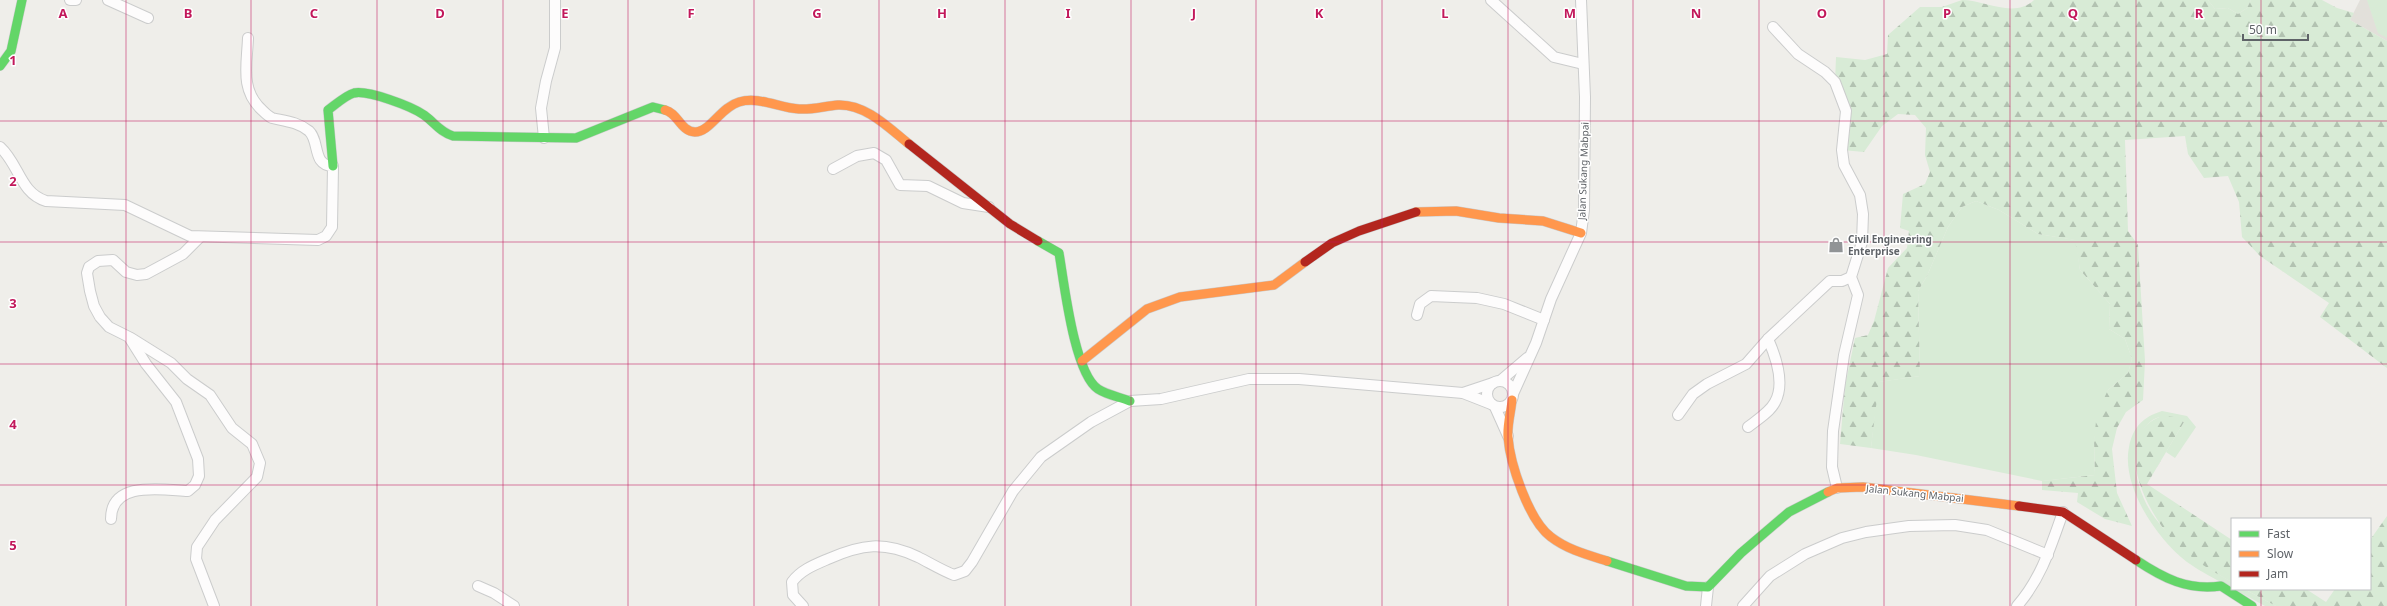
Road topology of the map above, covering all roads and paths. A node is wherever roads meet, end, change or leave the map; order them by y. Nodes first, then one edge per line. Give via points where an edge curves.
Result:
1 (22, 0) edge
2 (70, 0) edge
3 (76, 0) edge
4 (108, 0) edge
5 (555, 0) edge
6 (1491, 0) edge
7 (1581, 0) edge
8 (148, 18) dead end
9 (1773, 27) dead end
10 (248, 38) dead end
11 (1583, 64) junction
12 (0, 66) edge
13 (544, 138) junction
14 (0, 148) edge
15 (333, 166) junction
16 (833, 169) dead end
17 (989, 207) junction
18 (1580, 232) junction
19 (200, 237) junction
20 (1851, 277) junction
21 (1417, 315) dead end
22 (1544, 320) junction
23 (129, 337) junction
24 (1768, 339) junction
25 (1530, 356) junction
26 (1082, 361) junction
27 (1497, 382) junction
28 (1463, 393) junction
29 (1513, 397) junction
30 (1130, 400) junction
31 (1493, 405) junction
32 (1678, 415) dead end
33 (1748, 427) dead end
34 (1508, 436) junction
35 (1837, 488) junction
36 (2063, 512) junction
37 (111, 518) dead end
38 (2048, 555) junction
39 (478, 586) dead end
40 (1708, 588) junction
41 (214, 606) edge
42 (514, 606) edge
43 (803, 606) edge
44 (1706, 606) edge
45 (1743, 606) edge
46 (2017, 606) edge
47 (2252, 606) edge

1 - 12 street via 11,51
2 - 3 street
4 - 8 street
5 - 13 street via 555,48 541,108
6 - 11 street via 1554,57
7 - 11 street, Jalan Sukang Mabpai
9 - 20 street via 1798,54 1835,82 1844,104 1844,165 1860,194 1864,225 1862,242
10 - 15 street via 246,84 255,103 270,117 294,123 308,131 314,137 320,159 328,166
11 - 18 street, Jalan Sukang Mabpai via 1585,188
13 - 15 street via 453,136 443,133 424,115 410,107 367,94 353,93 328,110
13 - 17 street via 576,138 653,107 670,111 685,129 695,132 706,129 724,109 738,102 754,100 808,110 840,105 856,106 875,117
14 - 19 street via 7,153 29,191 38,198 46,201 125,205 181,234
15 - 19 street via 332,227 326,236 308,241
16 - 17 street via 857,156 874,153 886,160 900,185 928,186 963,203
17 - 26 street via 1010,224 1059,252 1073,335
18 - 22 street, Jalan Sukang Mabpai
18 - 26 street via 1543,221 1499,218 1456,211 1417,212 1359,231 1332,243 1274,284 1180,297 1146,309
19 - 23 street via 183,254 146,274 126,272 114,260 98,261 89,267 87,273 90,291 100,317 110,327
20 - 24 street via 1842,281 1830,281
20 - 35 street via 1858,295 1844,355 1833,431 1832,467
21 - 22 street via 1420,304 1431,296 1477,298 1504,304
22 - 25 street, Jalan Sukang Mabpai
23 - 37 street via 146,364 176,402 198,460 199,476 195,485 188,490 149,488 120,497 112,506
23 - 41 street via 171,363 187,379 210,395 232,428 252,444 260,463 257,477 215,520 197,547 196,559
24 - 32 street via 1746,364 1693,394
24 - 33 street via 1778,370 1780,391 1775,402
25 - 27 street, Jalan Sukang Mabpai
25 - 29 street, Jalan Sukang Mabpai
26 - 30 street via 1086,375 1093,385
27 - 28 street
27 - 29 street via 1509,385
27 - 31 street via 1489,388 1487,395
28 - 30 street via 1299,378 1249,379 1161,399
28 - 31 street
29 - 31 street via 1505,407
29 - 34 street, Jalan Sukang Mabpai
30 - 43 street via 1091,422 1041,457 1013,491 965,571 954,574 940,570 901,549 863,546 812,566 797,576 792,582 793,595
31 - 34 street, Jalan Sukang Mabpai
34 - 40 street, Jalan Sukang Mabpai via 1520,487 1531,511 1555,541 1663,580
35 - 36 street, Jalan Sukang Mabpai via 1880,488
35 - 40 street, Jalan Sukang Mabpai via 1789,512 1769,527
36 - 38 street
36 - 47 street, Jalan Sukang Mabpai via 2082,521 2125,554 2176,582 2206,590 2221,586
38 - 45 street via 1987,530 1955,525 1909,526 1866,532 1842,538 1805,554 1770,576
38 - 46 street via 2033,586
39 - 42 street
40 - 44 street

